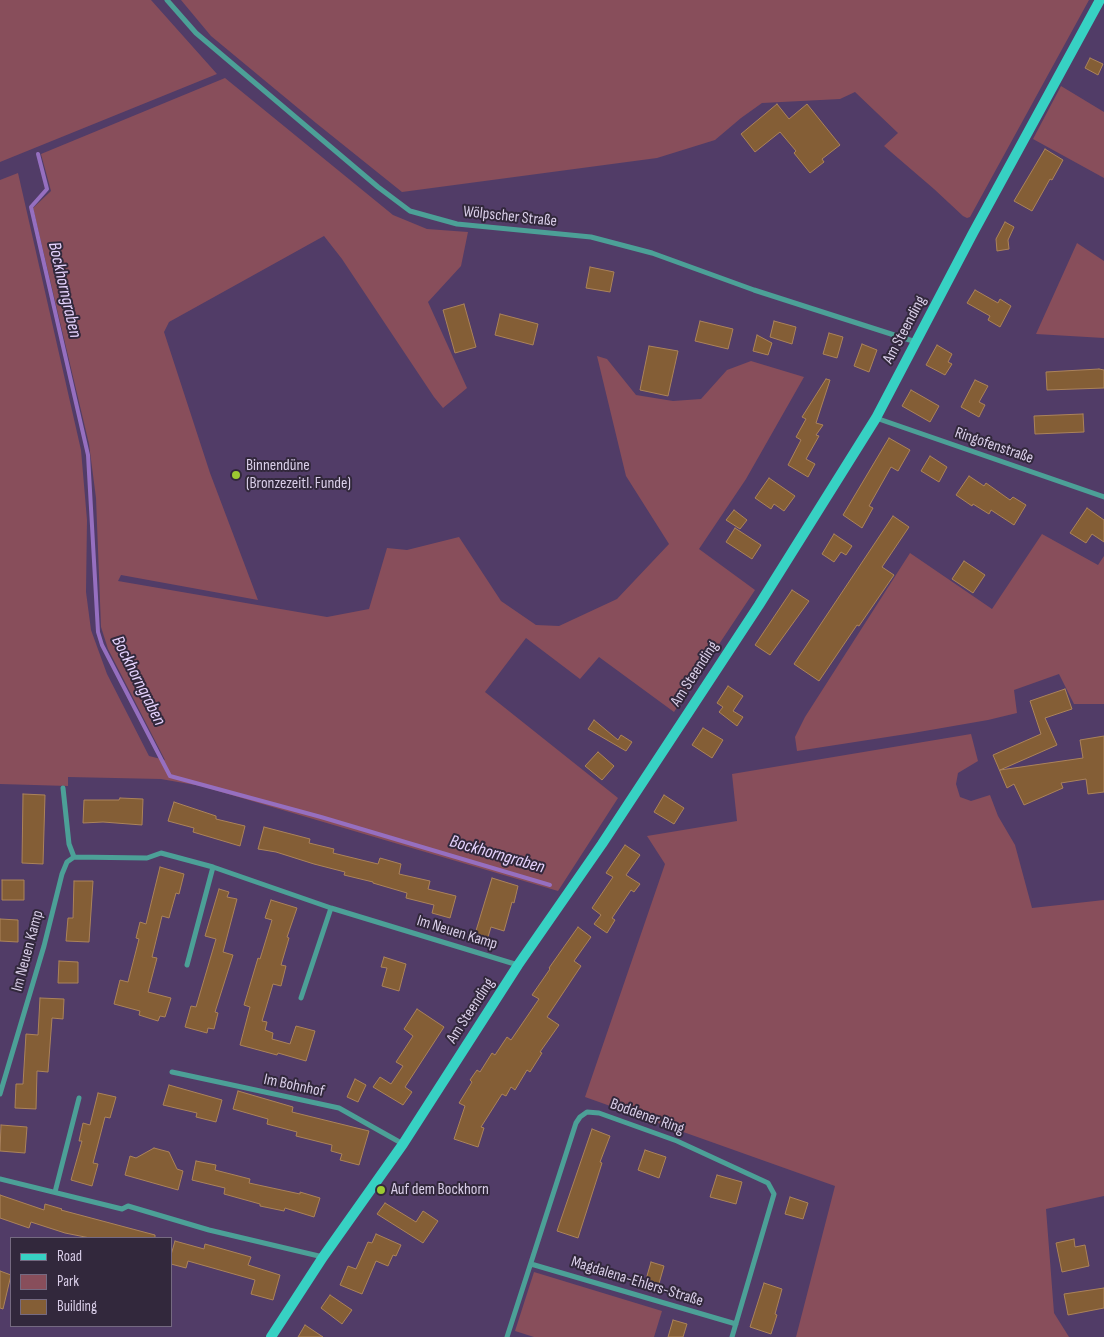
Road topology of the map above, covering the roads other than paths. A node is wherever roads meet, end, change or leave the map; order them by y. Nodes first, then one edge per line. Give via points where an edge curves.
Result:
1 (167, 0) edge
2 (1100, 0) edge
3 (916, 342) junction
4 (876, 418) junction
5 (1104, 497) edge
6 (63, 788) dead end
7 (74, 857) junction
8 (213, 867) junction
9 (331, 908) junction
10 (187, 965) dead end
11 (518, 965) junction
12 (301, 998) dead end
13 (172, 1072) dead end
14 (0, 1094) edge
15 (79, 1098) dead end
16 (403, 1144) junction
17 (0, 1179) edge
18 (55, 1192) junction
19 (324, 1257) junction
20 (531, 1264) junction
21 (736, 1324) junction
22 (271, 1337) edge
23 (507, 1337) edge
24 (732, 1337) edge

1 - 3 street, Wölpscher Straße via 196,33 410,212 457,224 591,237 652,253
2 - 3 street, Am Steending
3 - 4 street, Am Steending
4 - 5 street, Ringofenstraße
4 - 11 street, Am Steending via 759,605
6 - 7 street via 69,844
7 - 8 street, Im Neuen Kamp via 147,858 161,853
7 - 14 street, Im Neuen Kamp via 67,862 62,874
8 - 9 street, Im Neuen Kamp
8 - 10 street
9 - 11 street, Im Neuen Kamp
9 - 12 street
11 - 16 street, Am Steending
13 - 16 street, Im Bohnhof via 339,1108
15 - 18 street
16 - 19 street, Am Steending
17 - 18 street
18 - 19 street via 122,1209 128,1206 209,1230
19 - 22 street, Am Steending
20 - 21 street, Magdalena-Ehlers-Straße
20 - 21 street, Boddener Ring via 576,1123 588,1112 600,1113 677,1141 768,1183 774,1194
20 - 23 street, Boddener Ring
21 - 24 street, Boddener Ring

